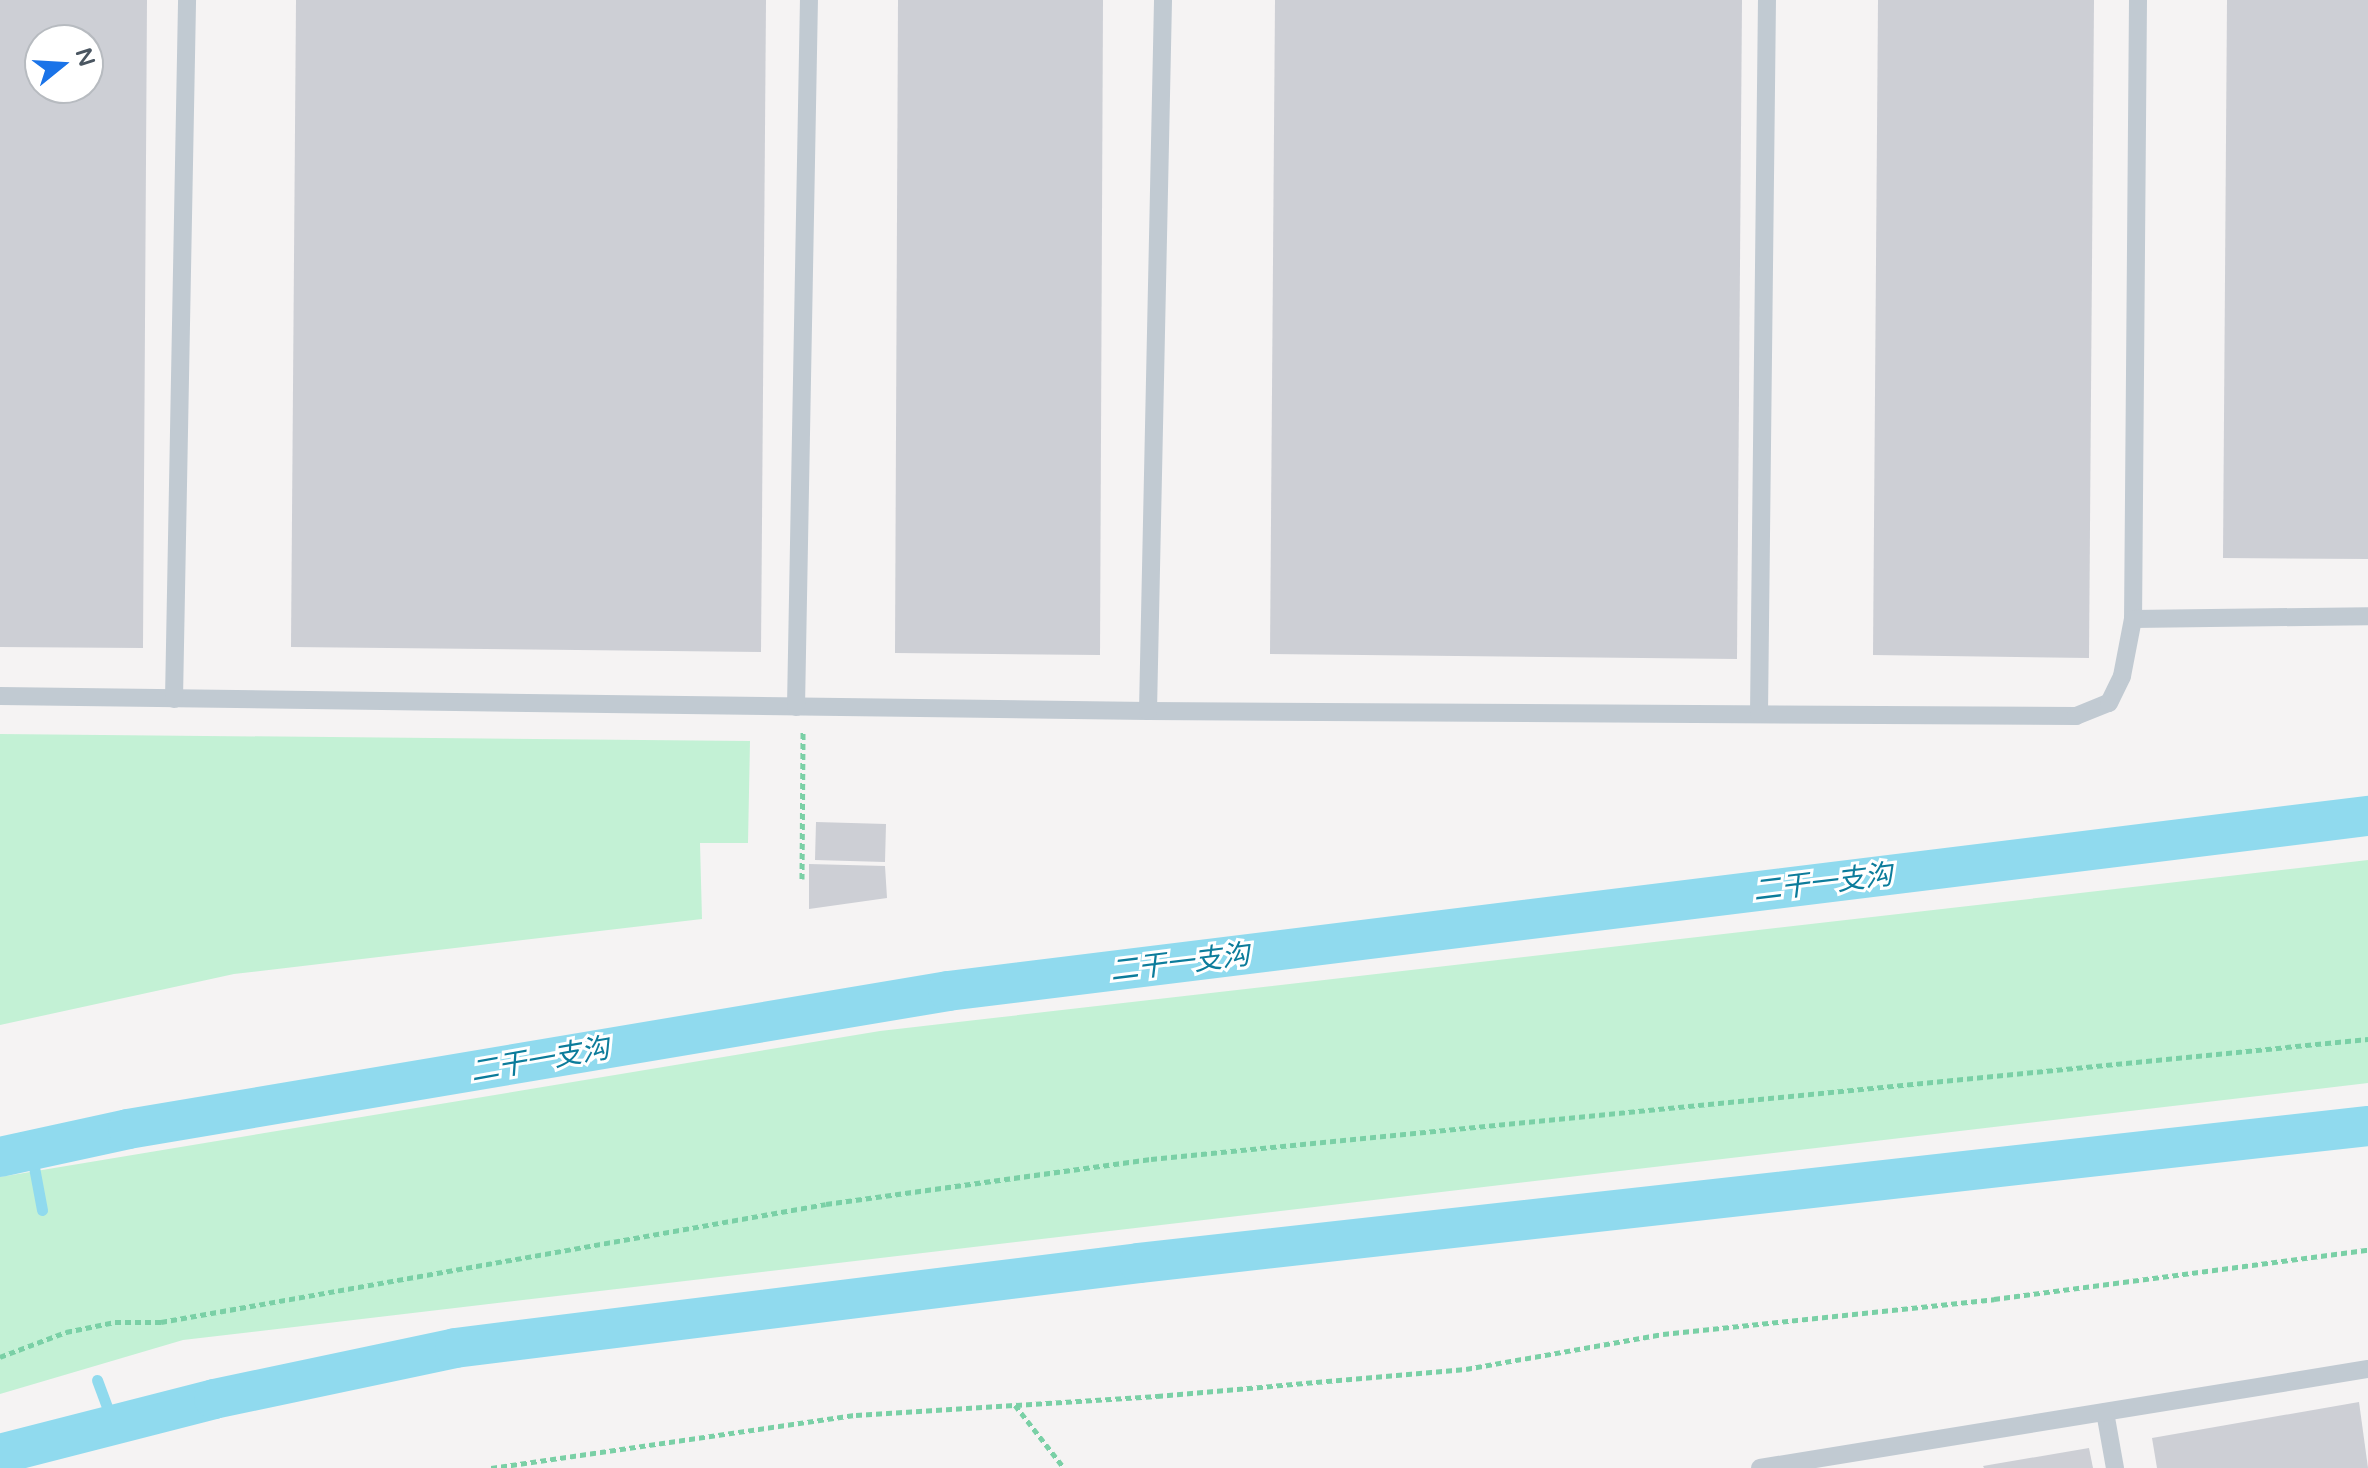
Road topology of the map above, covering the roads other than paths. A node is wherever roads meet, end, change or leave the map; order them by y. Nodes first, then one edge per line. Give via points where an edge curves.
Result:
1 (187, 0) edge
2 (809, 0) edge
3 (1163, 0) edge
4 (1767, 0) edge
5 (2138, 0) edge
6 (2368, 616) edge
7 (2133, 619) junction
8 (0, 696) edge
9 (174, 699) junction
10 (800, 707) junction
11 (1148, 711) junction
12 (1759, 714) junction
13 (2368, 1369) edge
14 (2105, 1412) junction
15 (1760, 1468) edge
16 (2115, 1468) edge

1 - 9 lane
2 - 10 lane
3 - 11 lane
4 - 12 lane
5 - 7 lane
6 - 7 lane
7 - 12 lane via 2122,676 2109,703 2076,716
8 - 9 lane
9 - 10 lane
10 - 11 lane
11 - 12 lane
13 - 14 lane
14 - 15 lane
14 - 16 lane

